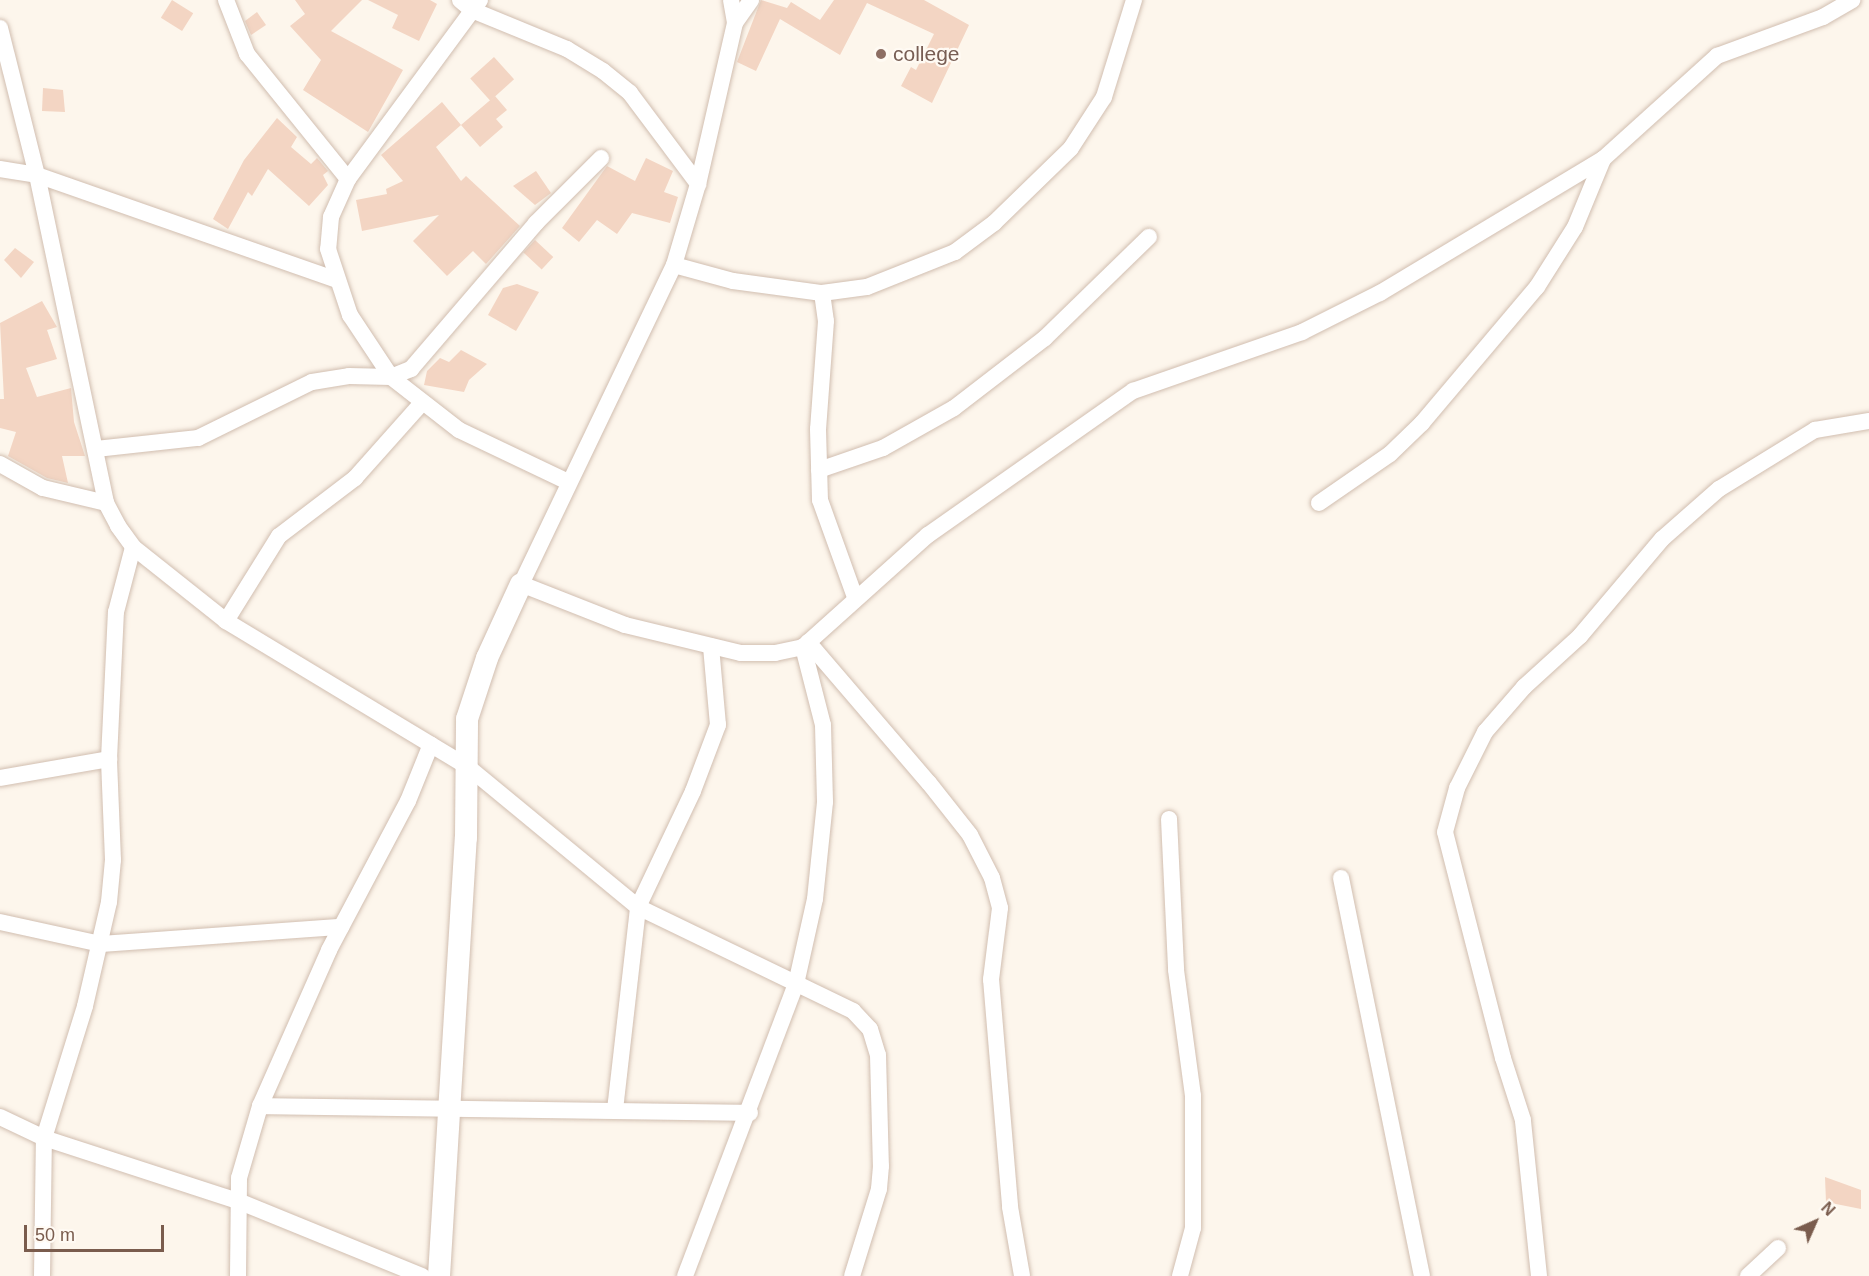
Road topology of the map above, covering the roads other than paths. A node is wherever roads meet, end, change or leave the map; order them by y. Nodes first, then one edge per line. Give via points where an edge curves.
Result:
1 (226, 0) edge
2 (731, 0) edge
3 (752, 0) edge
4 (1134, 0) edge
5 (1852, 0) edge
6 (471, 3) edge
7 (735, 23) junction
8 (0, 28) edge
9 (601, 158) dead end
10 (1603, 159) junction
11 (0, 169) edge
12 (37, 175) junction
13 (348, 179) junction
14 (698, 184) junction
15 (1149, 237) dead end
16 (674, 265) junction
17 (336, 280) junction
18 (822, 293) junction
19 (391, 377) junction
20 (421, 404) junction
21 (1869, 421) edge
22 (96, 449) junction
23 (0, 464) edge
24 (819, 470) junction
25 (568, 482) junction
26 (106, 503) junction
27 (1319, 503) dead end
28 (133, 547) junction
29 (522, 584) junction
30 (855, 597) junction
31 (226, 621) junction
32 (806, 644) junction
33 (711, 646) junction
34 (431, 744) junction
35 (109, 759) junction
36 (468, 767) junction
37 (0, 778) edge
38 (1169, 819) dead end
39 (1341, 878) dead end
40 (638, 907) junction
41 (0, 922) edge
42 (341, 927) junction
43 (101, 944) junction
44 (796, 984) junction
45 (260, 1106) junction
46 (449, 1110) junction
47 (615, 1110) junction
48 (750, 1113) junction
49 (0, 1117) edge
50 (44, 1138) junction
51 (238, 1201) junction
52 (1778, 1248) dead end
53 (42, 1276) edge
54 (238, 1276) edge
55 (422, 1276) edge
56 (439, 1276) edge
57 (685, 1276) edge
58 (852, 1276) edge
59 (1022, 1276) edge
60 (1180, 1276) edge
61 (1422, 1276) edge
62 (1539, 1276) edge
63 (1749, 1276) edge

1 - 13 street via 247,54
2 - 7 street
3 - 7 street
4 - 18 street via 1104,97 1071,148 1034,186 955,252 867,287
5 - 10 street via 1823,17 1717,56
6 - 13 street
6 - 14 street via 567,49 603,71 630,93
7 - 14 street
8 - 12 street
9 - 19 street via 536,223 427,355 411,369
10 - 27 street via 1575,227 1537,287 1422,423 1390,454
10 - 30 street via 1493,229 1302,332 1133,391 928,535
11 - 12 street
12 - 17 street
12 - 22 street
13 - 17 street via 331,218 328,249
14 - 16 street
15 - 24 street via 1045,338 954,408 883,448
16 - 18 street via 733,281
16 - 25 street
17 - 19 street via 350,315
18 - 24 street via 826,321
19 - 20 street
19 - 22 street via 349,376 312,382 198,438
20 - 25 street via 459,430
20 - 31 street via 355,478 279,536
21 - 62 street via 1815,430 1719,489 1662,539 1580,636 1524,687 1485,732 1457,788 1445,832 1462,909 1523,1120
22 - 26 street
23 - 26 street via 43,488
24 - 30 street via 827,530
25 - 29 street
26 - 28 street
28 - 31 street
28 - 35 street via 117,612
29 - 33 street via 625,625
29 - 36 street via 476,688 467,719
30 - 32 street
31 - 34 street
32 - 33 street via 753,653
32 - 44 street via 823,725 825,802 815,899
32 - 59 street via 929,783 970,835 992,878 1000,908 991,979 1010,1207
33 - 40 street via 719,705 713,745
34 - 36 street
34 - 42 street via 408,801
35 - 37 street
35 - 43 street via 113,860
36 - 40 street
36 - 46 street
38 - 60 street via 1176,970 1193,1096 1193,1228
39 - 61 street
40 - 44 street
40 - 47 street
41 - 43 street
42 - 43 street
42 - 45 street
43 - 50 street
44 - 48 street
44 - 58 street via 832,997 854,1011 870,1029 878,1055 879,1189
45 - 46 street
45 - 51 street via 244,1156
46 - 47 street
46 - 56 street
47 - 48 street
48 - 57 street
49 - 50 street
50 - 51 street
50 - 53 street
51 - 54 street
51 - 55 street
52 - 63 street

